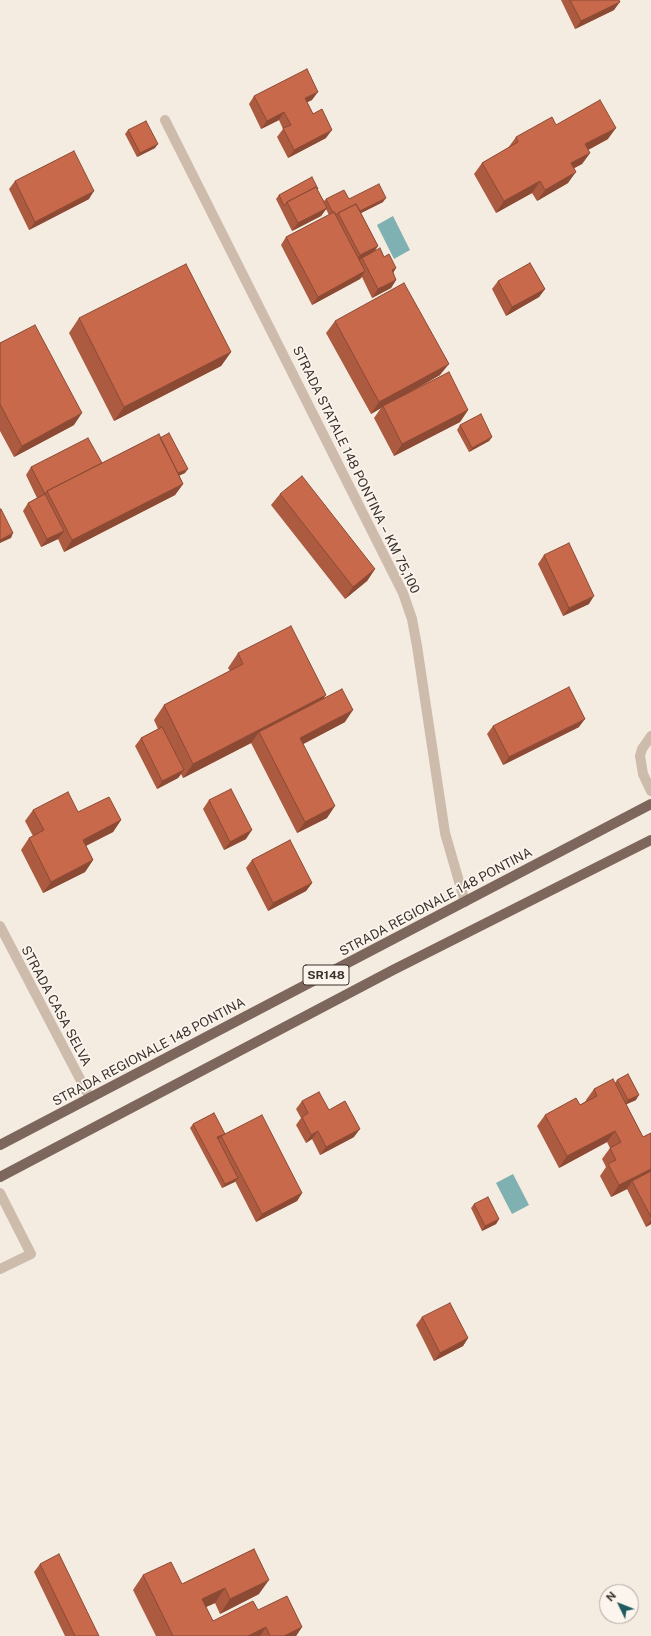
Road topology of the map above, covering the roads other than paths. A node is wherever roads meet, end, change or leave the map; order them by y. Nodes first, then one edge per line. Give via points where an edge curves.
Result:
1 (165, 120) dead end
2 (651, 736) edge
3 (651, 791) edge
4 (651, 804) edge
5 (651, 840) edge
6 (465, 902) junction
7 (1, 929) edge
8 (90, 1098) junction
9 (0, 1145) edge
10 (0, 1177) edge
11 (0, 1193) edge
12 (0, 1270) edge

1 - 6 street, STRADA STATALE 148 PONTINA – KM 75,100 via 403,593 412,619 417,646 444,827
2 - 3 street via 640,756 643,774
4 - 6 main road, STRADA REGIONALE 148 PONTINA / SR148
5 - 10 main road, SR148 via 393,970
6 - 8 main road, STRADA REGIONALE 148 PONTINA / SR148
7 - 8 street, STRADA CASA SELVA
8 - 9 main road, STRADA REGIONALE 148 PONTINA / SR148
11 - 12 street via 31,1254

